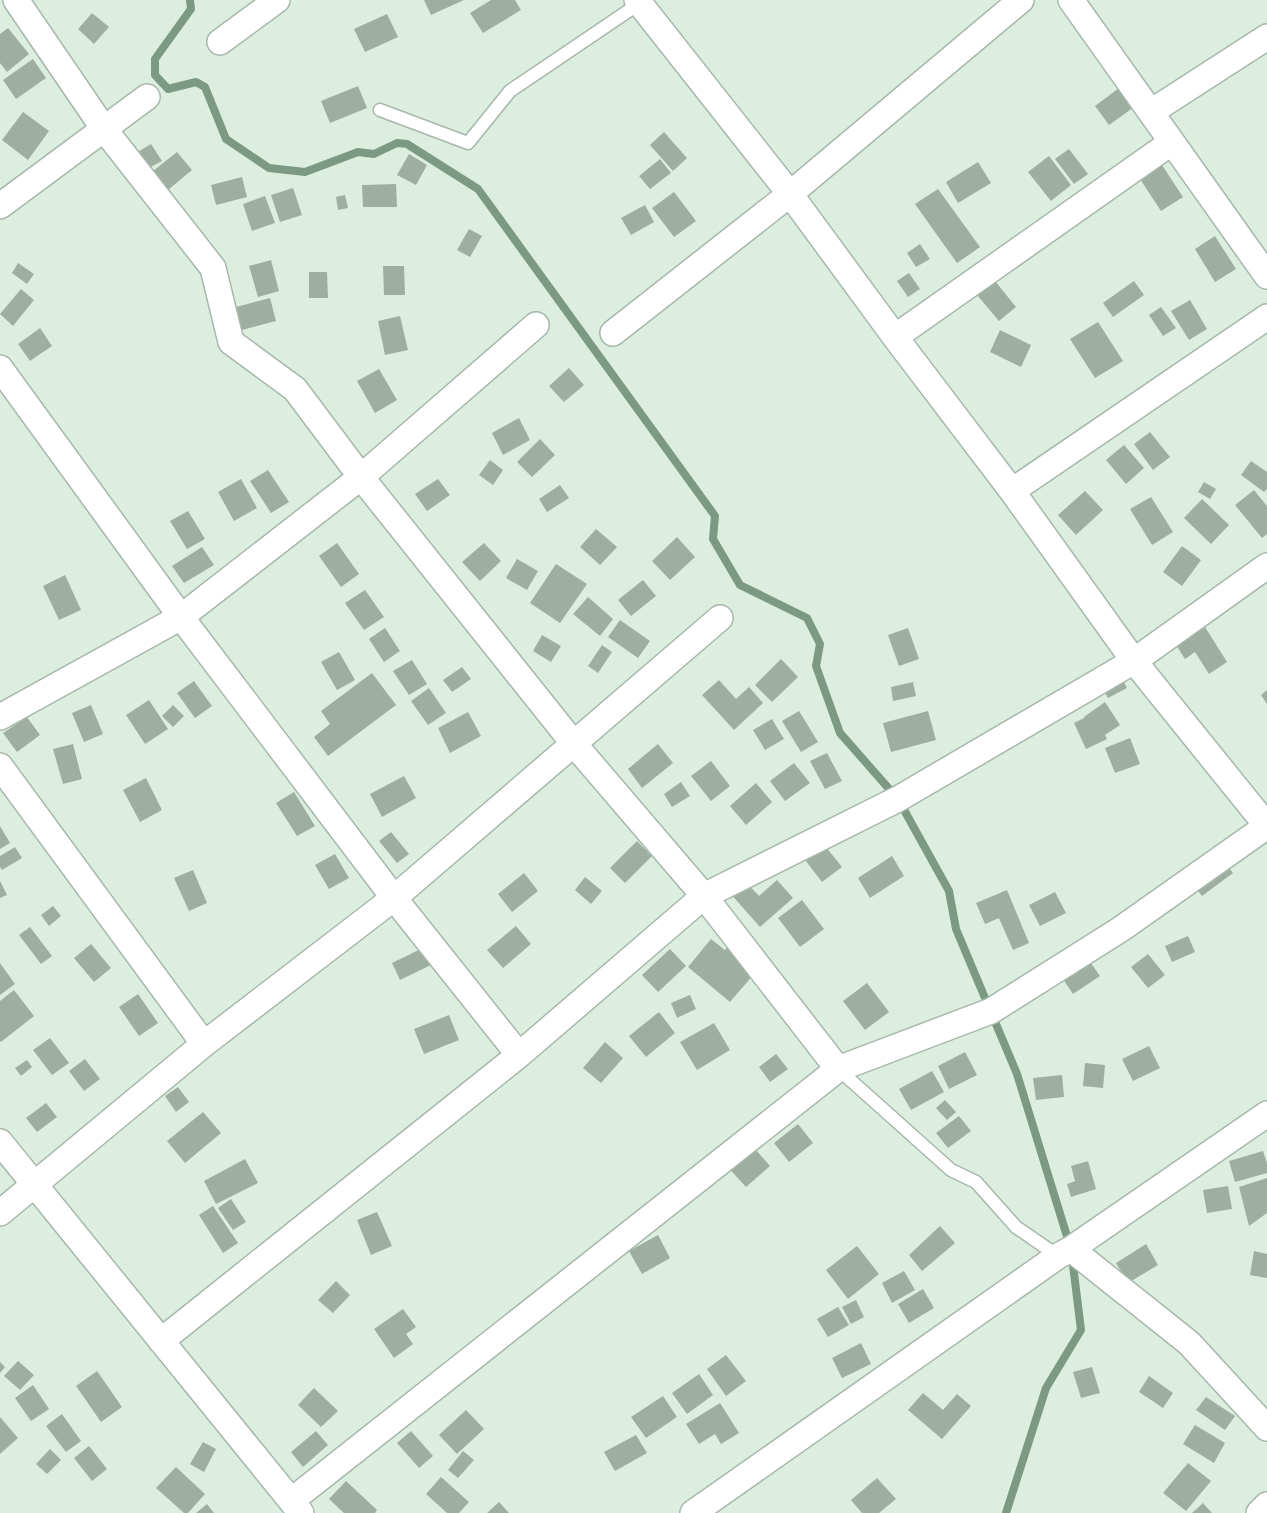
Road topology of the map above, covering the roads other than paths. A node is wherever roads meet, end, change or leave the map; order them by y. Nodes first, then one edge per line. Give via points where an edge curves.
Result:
1 (16, 0) edge
2 (277, 0) edge
3 (1021, 0) edge
4 (1072, 0) edge
5 (639, 2) edge
6 (1267, 37) edge
7 (220, 42) dead end
8 (147, 97) dead end
9 (380, 110) dead end
10 (1150, 112) junction
11 (104, 129) junction
12 (1172, 142) junction
13 (790, 194) junction
14 (0, 206) edge
15 (1267, 276) edge
16 (1267, 317) edge
17 (536, 325) dead end
18 (613, 332) dead end
19 (895, 337) junction
20 (0, 368) edge
21 (361, 477) junction
22 (1012, 491) junction
23 (1267, 566) edge
24 (181, 617) junction
25 (720, 618) dead end
26 (1134, 660) junction
27 (0, 717) edge
28 (574, 744) junction
29 (0, 766) edge
30 (1267, 826) edge
31 (704, 896) junction
32 (394, 898) junction
33 (204, 1044) junction
34 (520, 1055) junction
35 (838, 1069) junction
36 (1267, 1114) edge
37 (0, 1142) edge
38 (34, 1185) junction
39 (0, 1213) edge
40 (1064, 1253) junction
41 (161, 1341) junction
42 (1267, 1428) edge
43 (1267, 1505) edge
44 (296, 1507) edge
45 (693, 1513) edge
46 (1259, 1513) edge

1 - 11 street
2 - 7 street
3 - 13 street
4 - 10 street
5 - 9 lane via 510,91 468,143
5 - 13 street
6 - 10 street
8 - 11 street
10 - 12 street
11 - 14 street
11 - 21 street via 213,268 231,342 295,389
12 - 15 street
12 - 19 street
13 - 18 street
13 - 19 street
16 - 22 street
17 - 21 street
19 - 22 street
20 - 24 street
21 - 24 street
21 - 28 street
22 - 26 street
23 - 26 street
24 - 27 street
24 - 32 street
25 - 28 street
26 - 30 street
26 - 31 street via 898,799
28 - 31 street
28 - 32 street
29 - 33 street
30 - 35 street via 1121,929 991,1011
31 - 34 street
31 - 35 street
32 - 33 street
32 - 34 street
33 - 38 street
34 - 41 street
35 - 40 lane via 950,1170 976,1182 1016,1227
35 - 44 street
36 - 40 street
37 - 38 street
38 - 39 street
38 - 41 street
40 - 42 street via 1189,1343
40 - 45 street
41 - 44 street
43 - 46 street

